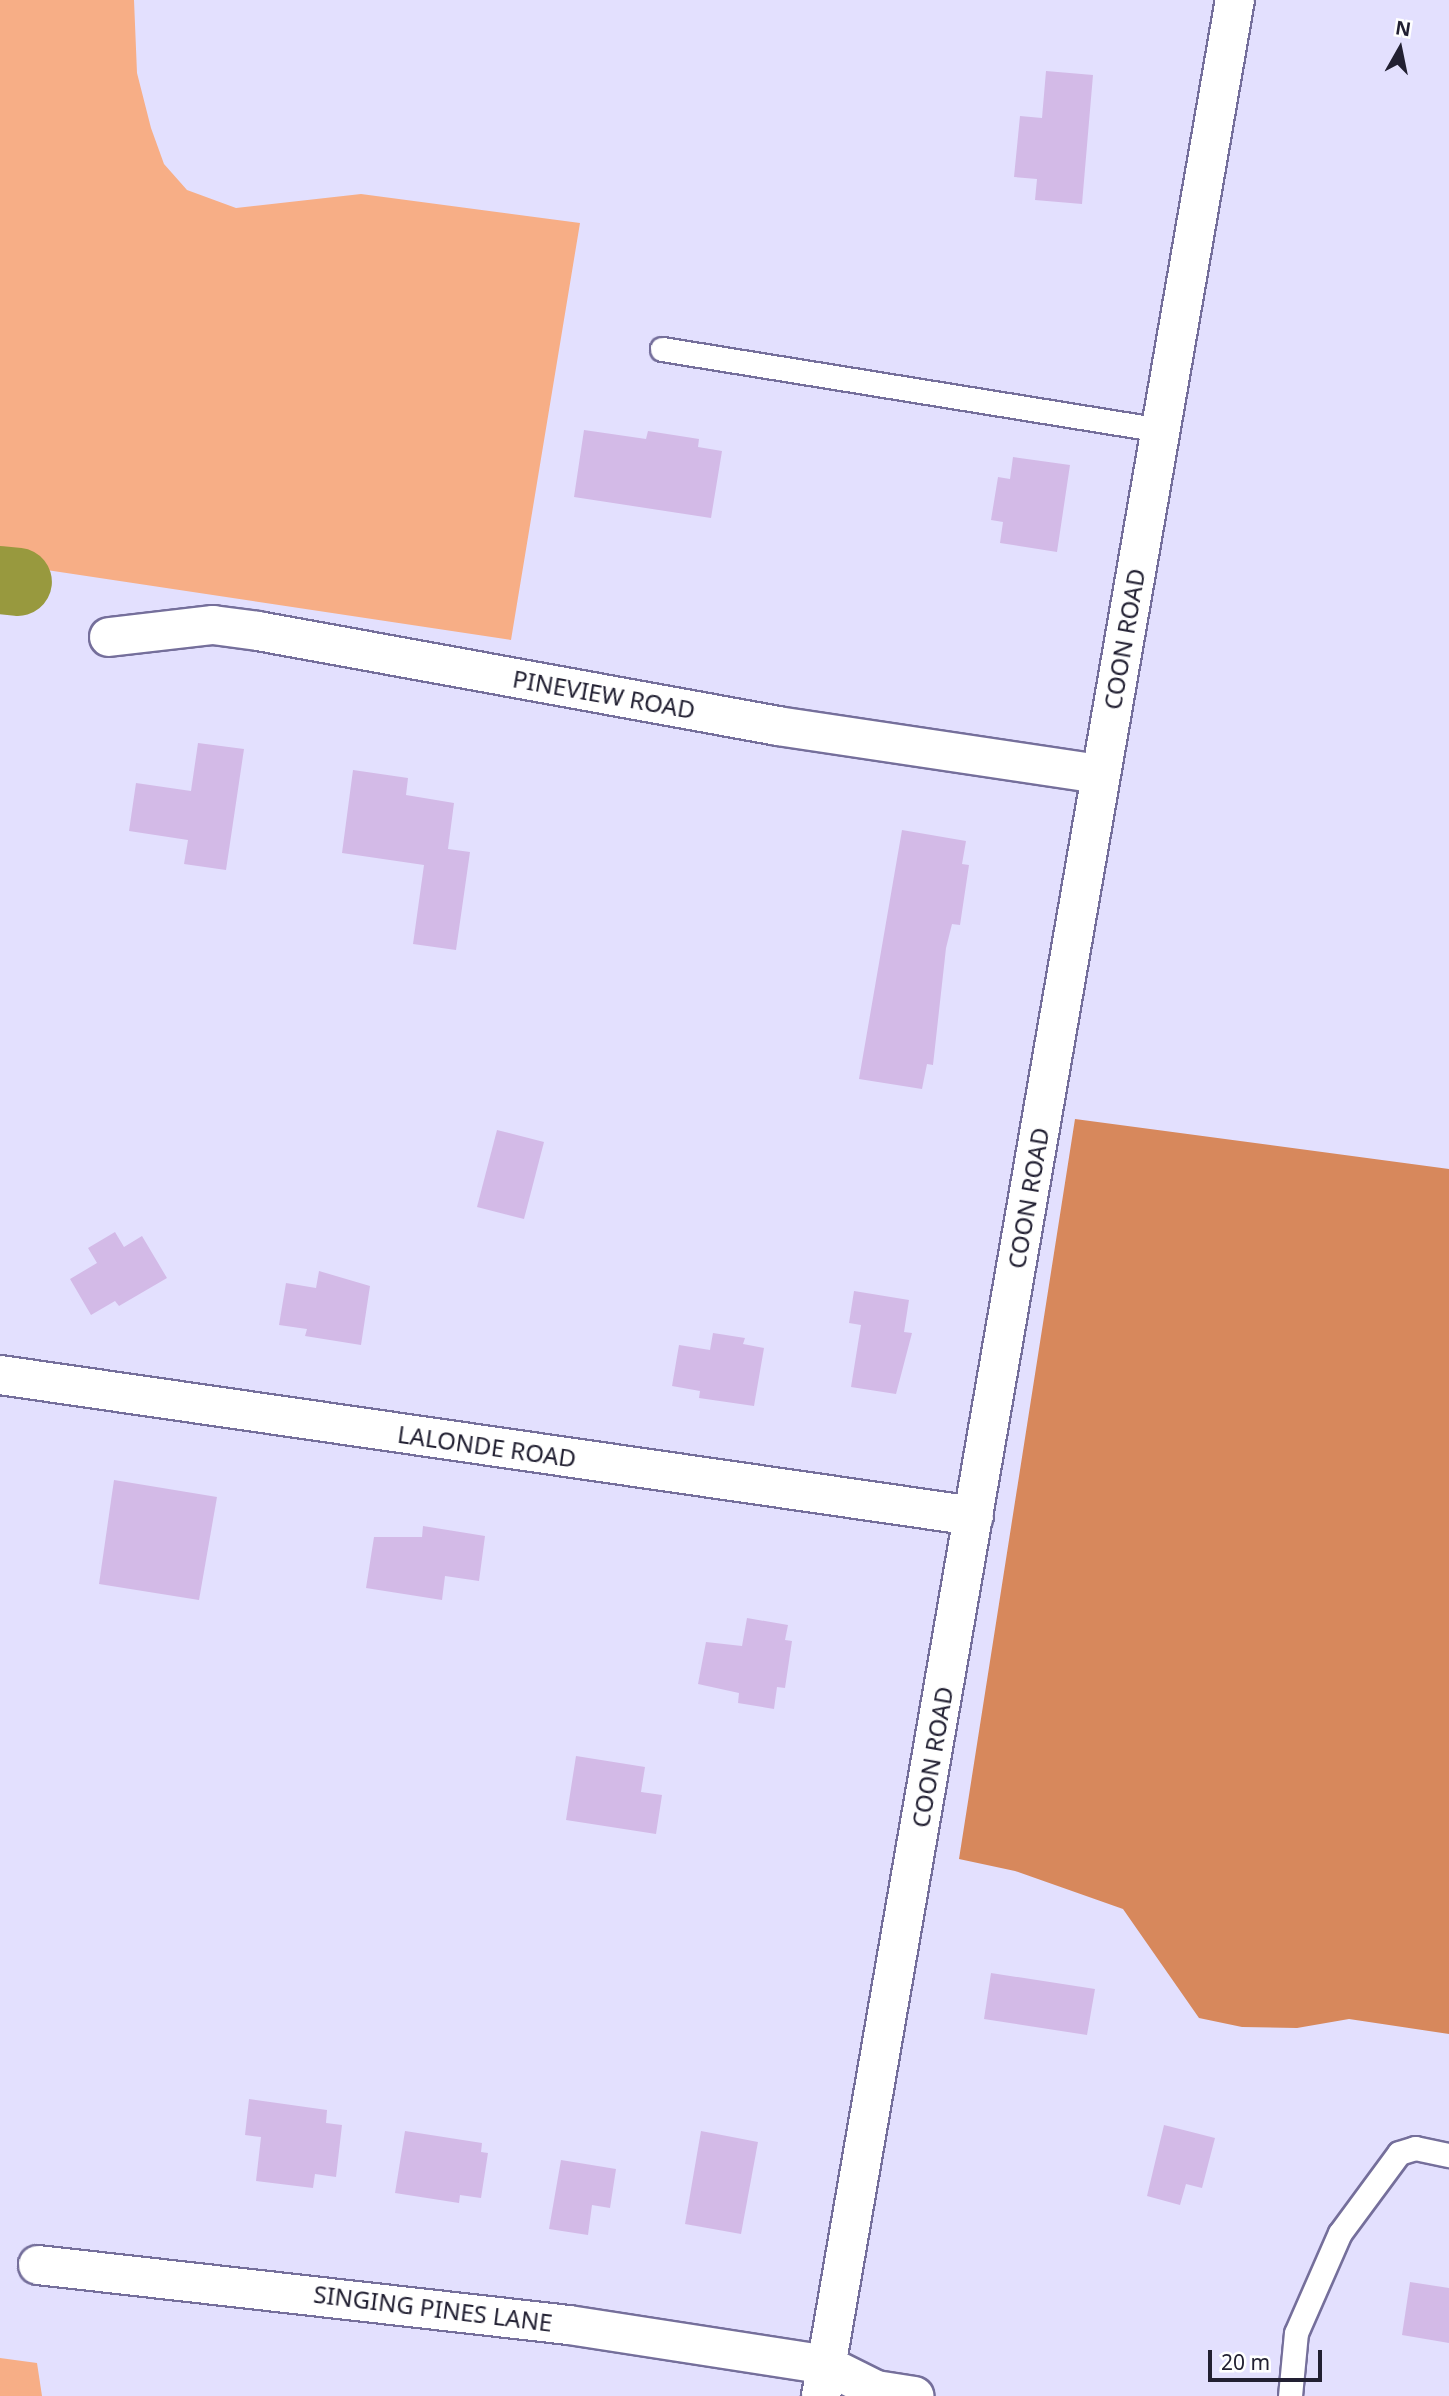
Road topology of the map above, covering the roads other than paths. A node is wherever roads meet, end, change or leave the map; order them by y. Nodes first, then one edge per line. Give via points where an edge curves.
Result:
1 (1235, 0) edge
2 (662, 349) dead end
3 (1161, 430) junction
4 (109, 637) dead end
5 (1100, 774) junction
6 (0, 1375) edge
7 (974, 1516) junction
8 (1449, 2155) edge
9 (38, 2265) dead end
10 (823, 2380) edge
11 (915, 2396) edge
12 (1290, 2396) edge

1 - 3 street, COON ROAD
2 - 3 lane
3 - 5 street, COON ROAD
4 - 5 street, PINEVIEW ROAD via 213,625 258,631 778,726
5 - 7 street, COON ROAD
6 - 7 street, LALONDE ROAD
7 - 10 street, COON ROAD
8 - 12 lane via 1415,2148 1399,2153 1340,2232 1296,2333
9 - 10 street, SINGING PINES LANE via 438,2307
10 - 11 street, SINGING PINES LANE

